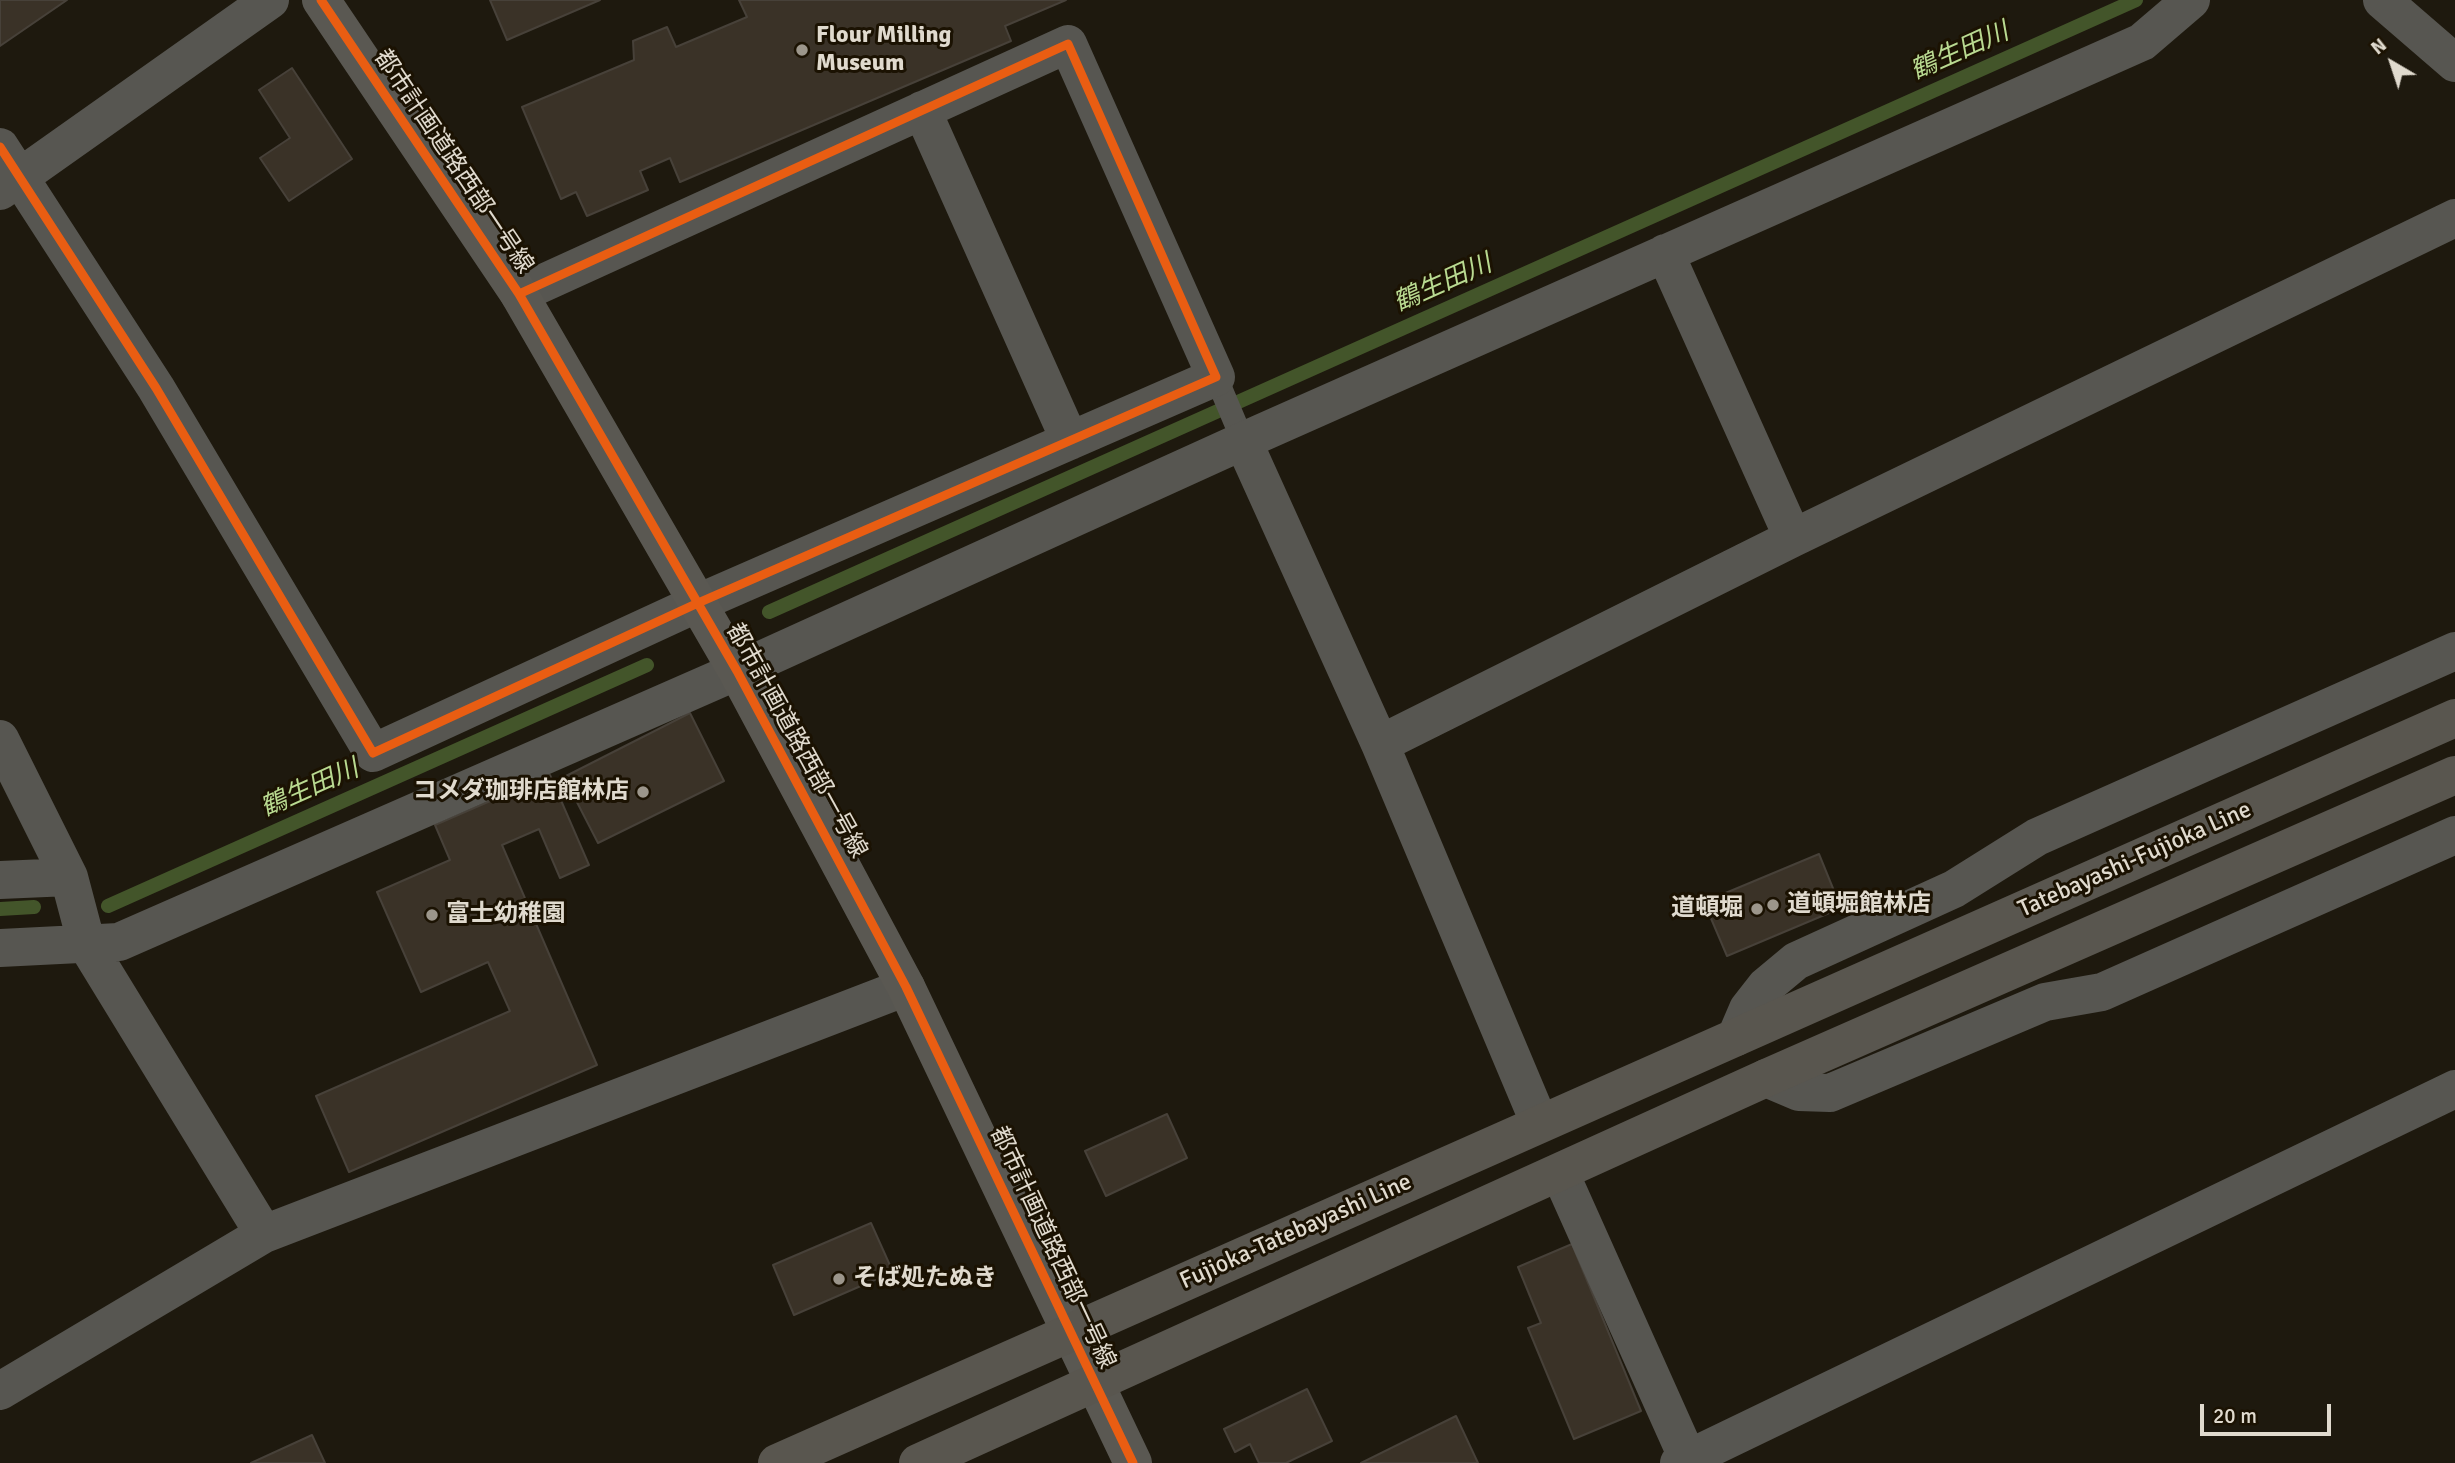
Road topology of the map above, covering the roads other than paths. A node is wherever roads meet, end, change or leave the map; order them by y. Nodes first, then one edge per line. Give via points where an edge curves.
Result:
1 (270, 0) edge
2 (321, 0) edge
3 (2191, 0) edge
4 (2382, 0) edge
5 (2455, 63) edge
6 (922, 110) junction
7 (7, 172) edge
8 (2455, 218) edge
9 (1665, 253) junction
10 (519, 294) junction
11 (1220, 385) junction
12 (1240, 433) junction
13 (1070, 441) junction
14 (1793, 538) junction
15 (698, 603) junction
16 (2455, 651) edge
17 (737, 671) junction
18 (2455, 718) edge
19 (0, 739) edge
20 (1380, 744) junction
21 (2455, 775) edge
22 (2455, 835) edge
23 (69, 877) junction
24 (0, 880) edge
25 (87, 946) junction
26 (0, 948) edge
27 (906, 987) junction
28 (1736, 1037) junction
29 (1766, 1078) junction
30 (2455, 1089) edge
31 (1539, 1122) junction
32 (1560, 1173) junction
33 (264, 1234) junction
34 (1072, 1333) junction
35 (1095, 1383) junction
36 (0, 1391) edge
37 (1684, 1461) edge
38 (777, 1463) edge
39 (918, 1463) edge
40 (1133, 1463) edge

1 - 7 street
2 - 10 street, 都市計画道路西部一号線
3 - 9 street via 2142,42
4 - 5 street
6 - 10 street
6 - 11 street via 1068,44
6 - 13 street
7 - 15 street via 156,388 373,753
8 - 14 street
9 - 12 street
9 - 14 street
10 - 15 street, 都市計画道路西部一号線
11 - 12 lane
11 - 13 street
12 - 17 street
12 - 20 street
13 - 15 street
14 - 20 street
15 - 17 street, 都市計画道路西部一号線
16 - 28 street via 2037,837 1954,889 1796,961 1766,986
17 - 25 street via 119,942
17 - 27 street, 都市計画道路西部一号線
18 - 28 main road, Tatebayashi-Fujioka Line
19 - 23 street
20 - 31 street
21 - 29 main road, Tatebayashi-Fujioka Line
22 - 29 street via 2102,992 2045,1002 1830,1093 1799,1092
23 - 24 street
23 - 25 street
25 - 26 street
25 - 33 street
27 - 33 street
27 - 34 street, 都市計画道路西部一号線
28 - 31 main road, Fujioka-Tatebayashi Line
29 - 32 main road
30 - 37 street
31 - 34 main road, Fujioka-Tatebayashi Line
32 - 35 main road
32 - 37 street
33 - 36 street
34 - 35 street, 都市計画道路西部一号線
34 - 38 main road, Fujioka-Tatebayashi Line
35 - 39 main road
35 - 40 street, 都市計画道路西部一号線

